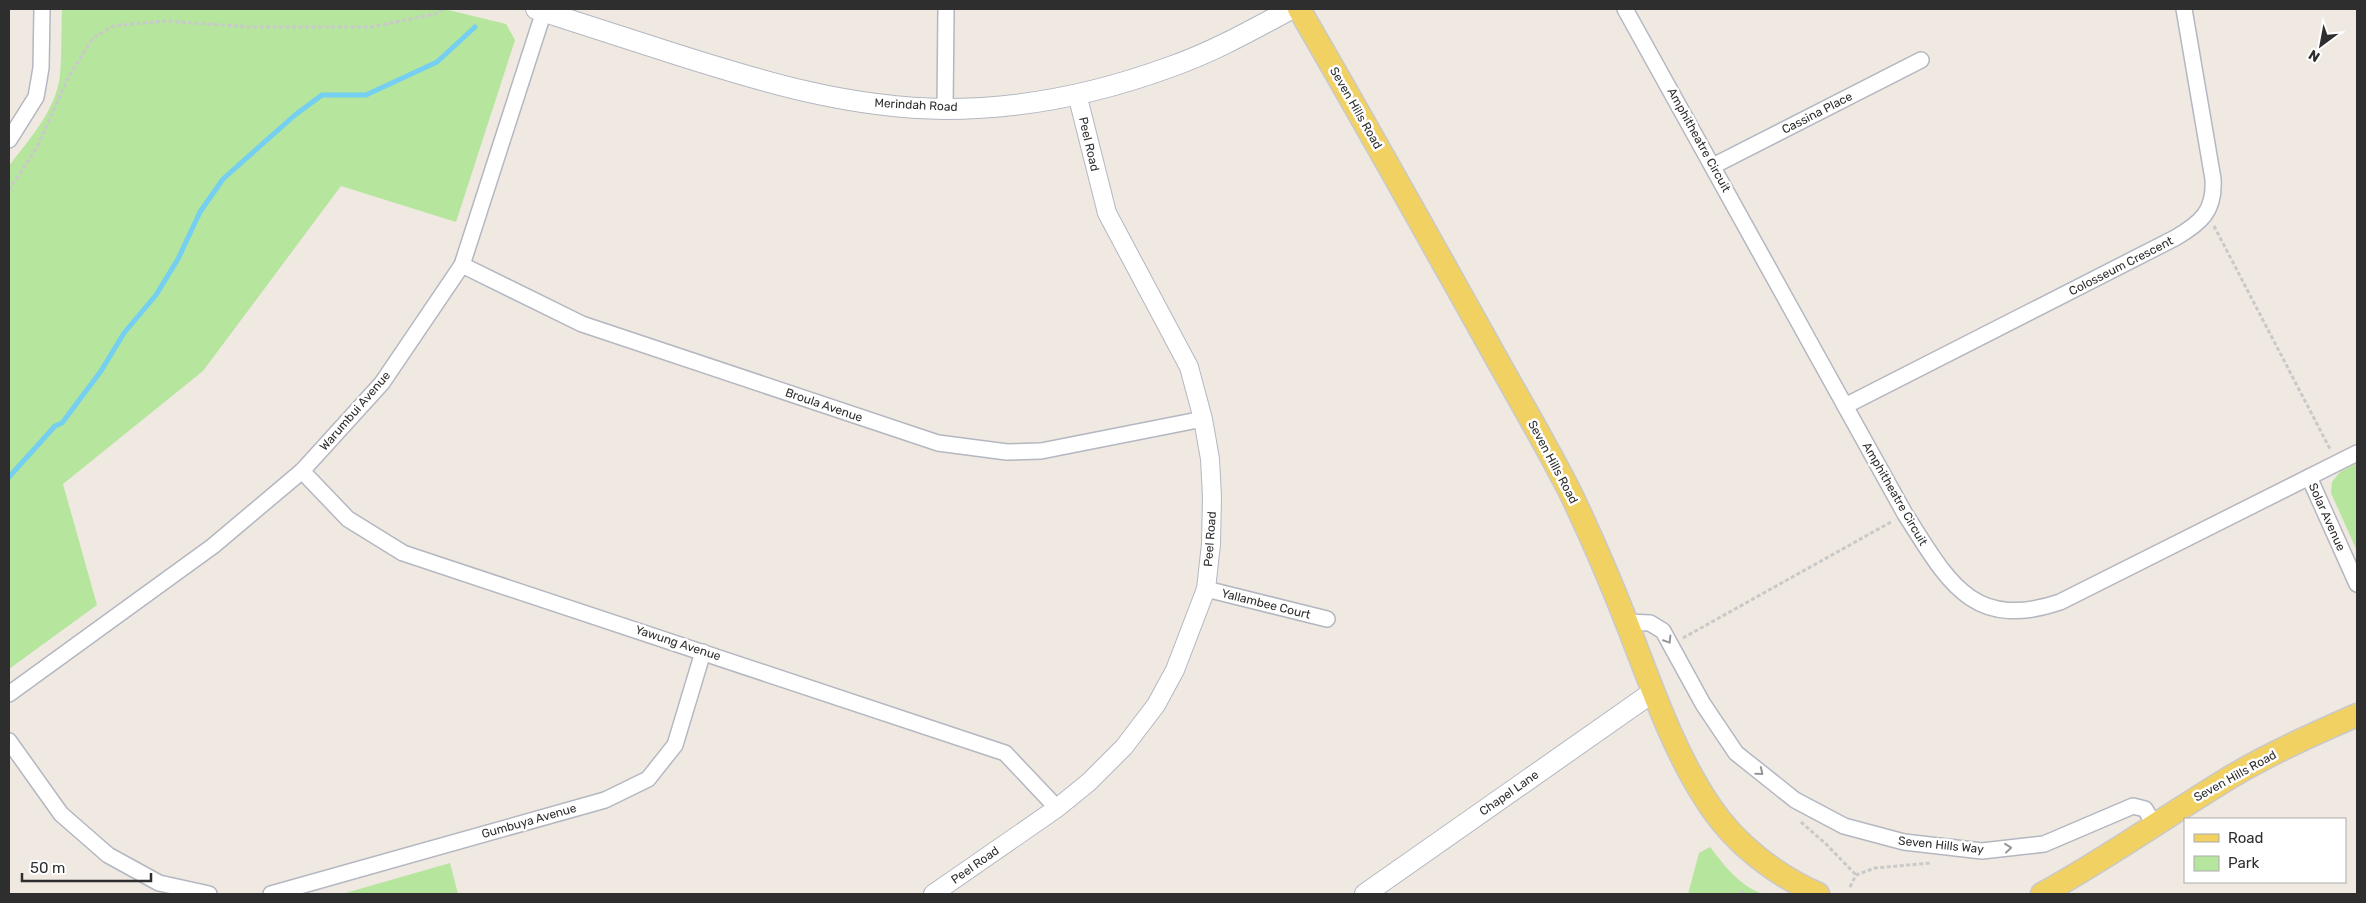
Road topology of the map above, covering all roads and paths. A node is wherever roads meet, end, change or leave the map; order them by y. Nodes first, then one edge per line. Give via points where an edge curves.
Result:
1 (42, 9) edge
2 (443, 9) edge
3 (946, 9) edge
4 (1291, 9) edge
5 (1299, 9) edge
6 (1625, 9) edge
7 (2184, 9) edge
8 (540, 10) edge
9 (1921, 60) dead end
10 (1077, 94) junction
11 (945, 109) junction
12 (9, 140) edge
13 (1713, 166) junction
14 (9, 190) edge
15 (2207, 212) junction
16 (462, 265) junction
17 (1845, 406) junction
18 (1203, 419) junction
19 (2357, 453) edge
20 (2337, 463) junction
21 (302, 471) junction
22 (2309, 477) junction
23 (1905, 514) junction
24 (2357, 584) edge
25 (1206, 589) junction
26 (1327, 619) dead end
27 (1626, 622) junction
28 (1678, 641) dead end
29 (703, 652) junction
30 (1653, 692) junction
31 (9, 694) edge
32 (2357, 715) edge
33 (9, 741) edge
34 (1057, 808) junction
35 (1797, 819) dead end
36 (2154, 824) junction
37 (1938, 862) dead end
38 (1856, 875) junction
39 (1850, 887) dead end
40 (209, 894) edge
41 (271, 894) edge
42 (933, 894) edge
43 (1365, 894) edge
44 (1818, 894) edge
45 (2042, 894) edge

1 - 12 street via 41,68 36,97
2 - 14 path via 435,14 371,28 250,27 164,21 113,26 93,38 69,76 37,147
3 - 11 street
4 - 10 main road, Merindah Road via 1197,57
5 - 27 main road, Seven Hills Road via 1572,495
6 - 13 street, Amphitheatre Circuit
7 - 15 street via 2213,179 2214,193
8 - 11 main road, Merindah Road via 785,88 885,105
8 - 16 street, Warumbui Avenue
9 - 13 street, Cassina Place
10 - 11 main road, Merindah Road via 1002,106
10 - 18 street, Peel Road via 1107,213 1189,368
13 - 17 street, Amphitheatre Circuit
15 - 17 street, Colosseum Crescent via 2199,222 2175,238
15 - 20 path
16 - 18 street, Broula Avenue via 582,324 938,443 1007,452 1041,451
16 - 21 street, Warumbui Avenue via 382,383
17 - 23 street, Amphitheatre Circuit
18 - 25 street, Peel Road via 1212,497
19 - 20 street, Amphitheatre Circuit
20 - 22 street, Amphitheatre Circuit
21 - 29 street, Yawung Avenue via 348,518 403,553
21 - 31 street, Warumbui Avenue via 213,546
22 - 23 street, Amphitheatre Circuit via 2060,602 2022,611 1986,605 1955,587
22 - 24 street, Solar Avenue
23 - 28 path
25 - 26 street, Yallambee Court
25 - 34 street, Peel Road via 1175,670 1156,705 1124,748
27 - 30 main road, Seven Hills Road
27 -> 36 street, Seven Hills Way via 1650,623 1663,631 1703,704 1736,752 1795,800 1844,826 1904,842 1982,851 2044,844 2133,806 2145,809
29 - 34 street, Yawung Avenue via 1005,753
29 - 41 street, Gumbuya Avenue via 675,745 648,779 605,800
30 - 43 main road, Chapel Lane
30 - 44 main road, Seven Hills Road via 1693,779 1723,822 1771,868
32 - 36 main road, Seven Hills Road via 2236,774
33 - 40 street via 61,814 108,855 159,883
34 - 42 street, Peel Road
35 - 38 path
36 - 45 main road, Seven Hills Road
37 - 38 path via 1875,868
38 - 39 path

